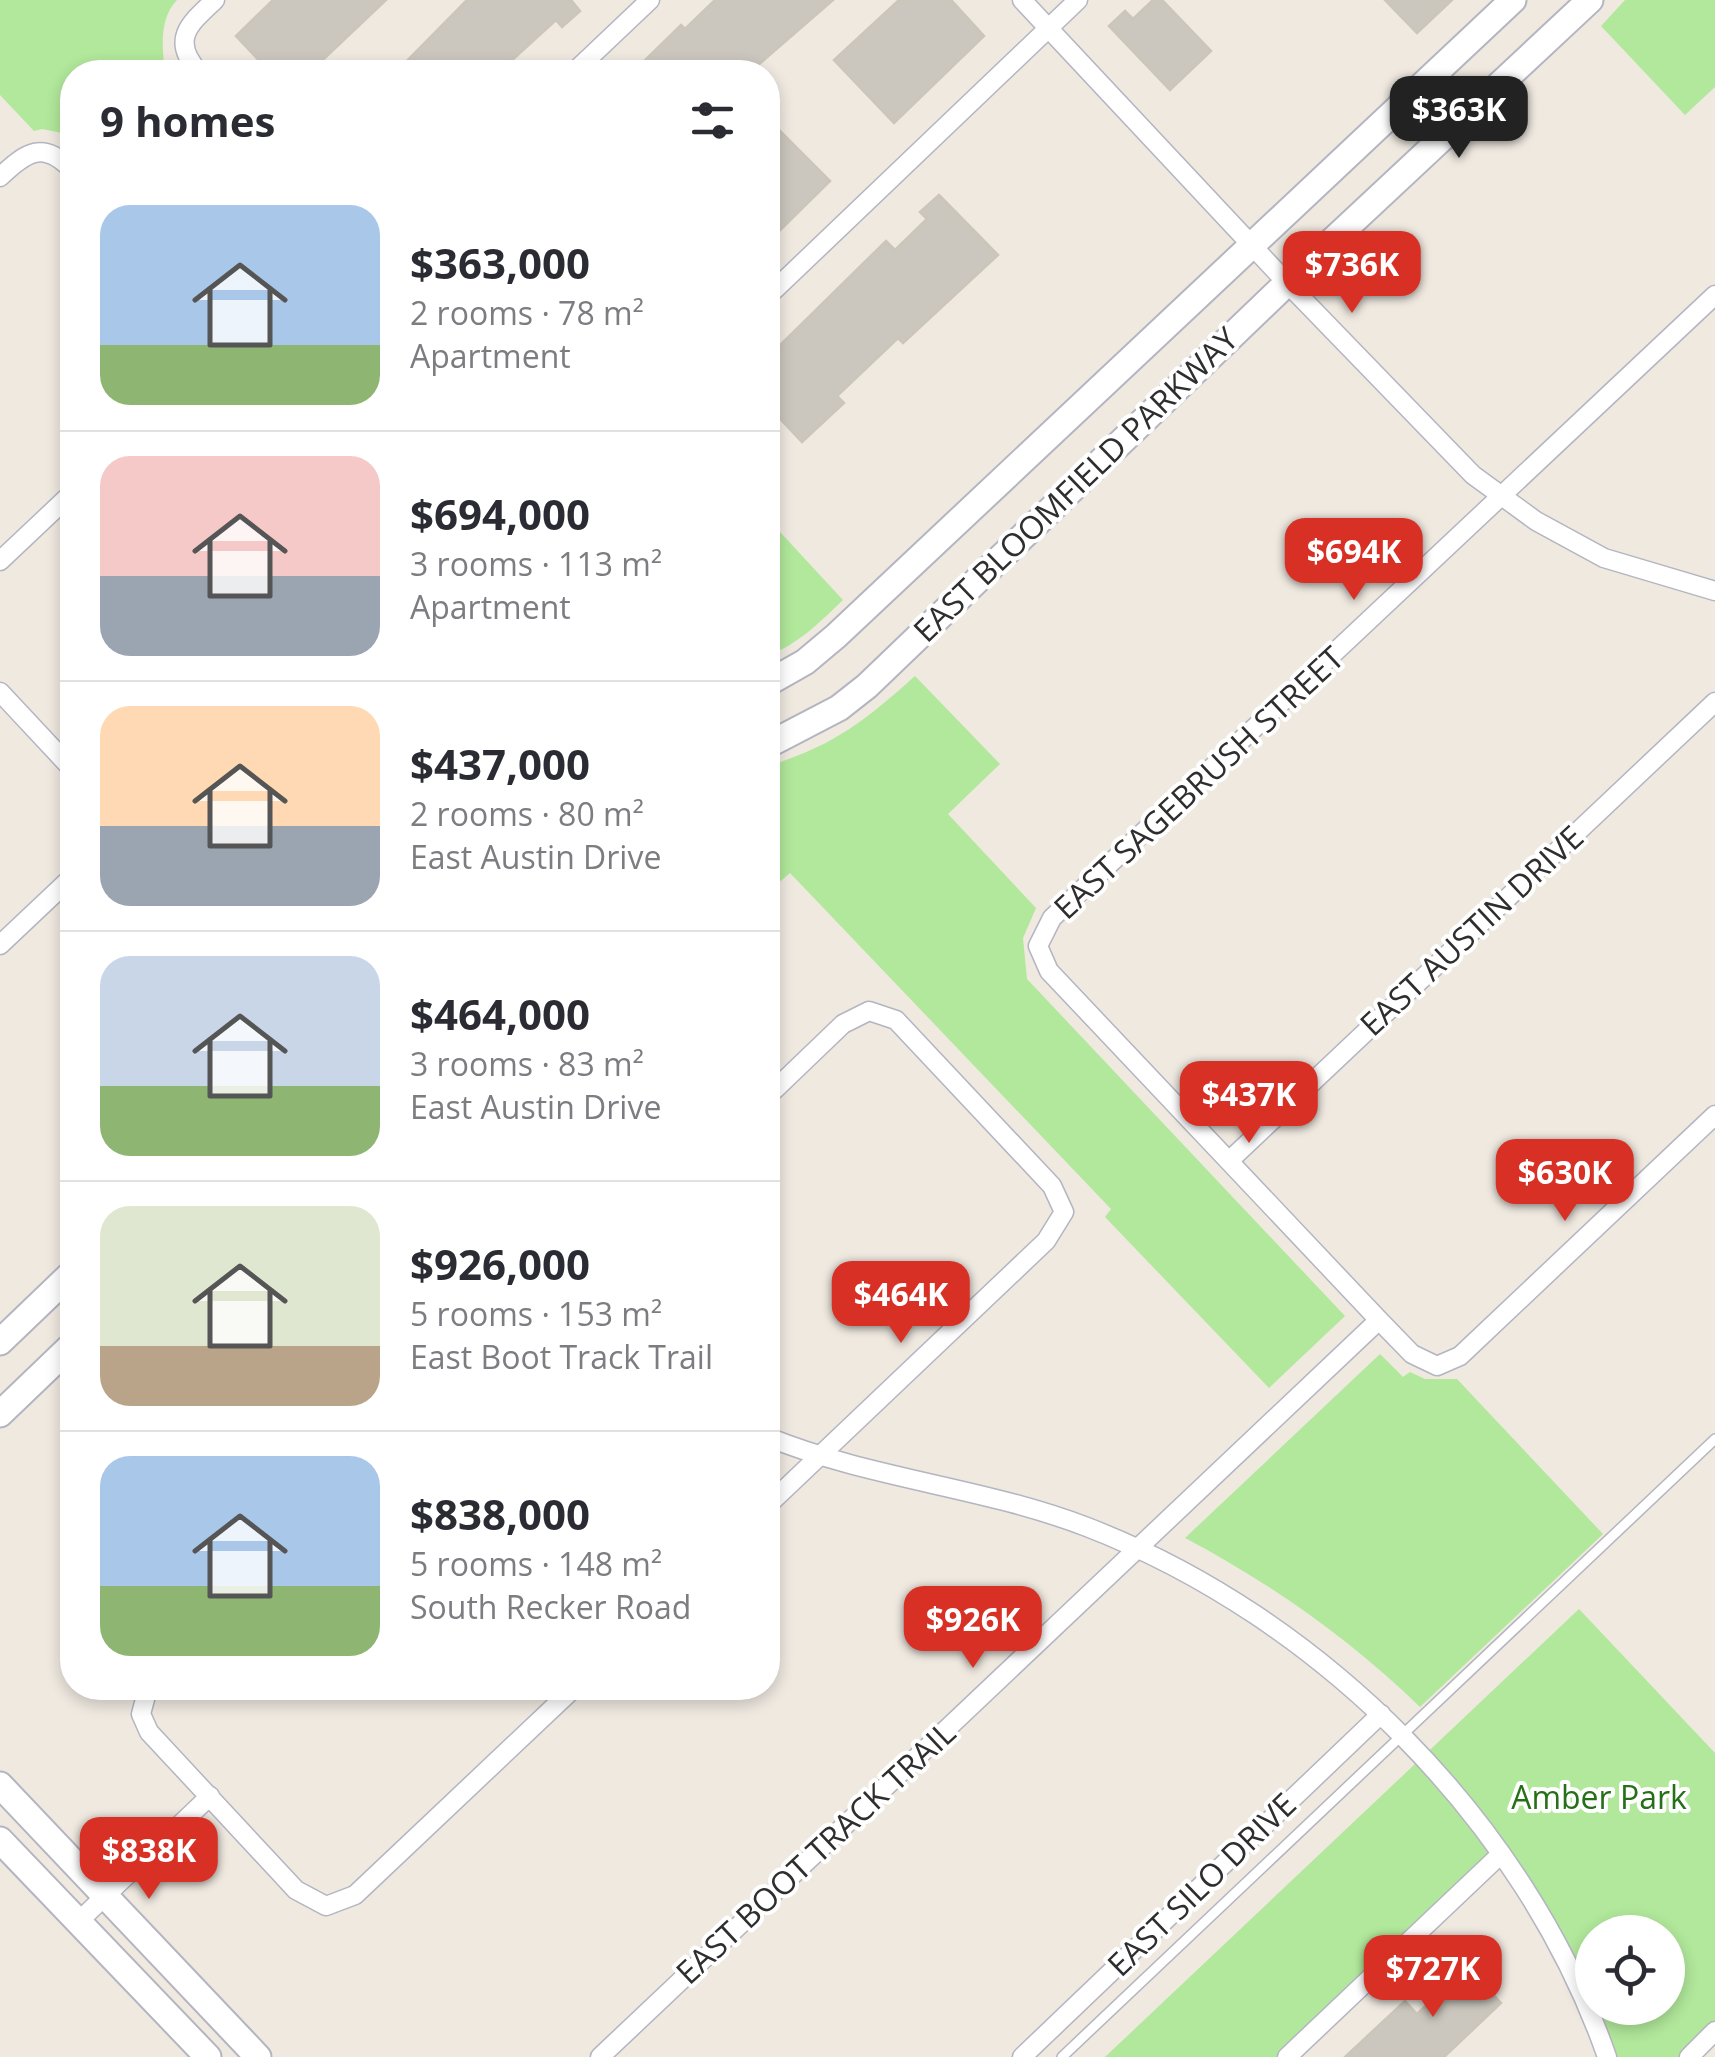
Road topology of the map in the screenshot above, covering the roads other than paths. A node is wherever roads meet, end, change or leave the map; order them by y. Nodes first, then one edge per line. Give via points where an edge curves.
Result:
1 (215, 0) edge
2 (650, 0) edge
3 (1022, 0) edge
4 (1078, 0) edge
5 (1512, 0) edge
6 (1590, 0) edge
7 (1048, 28) junction
8 (190, 60) edge
9 (587, 60) edge
10 (60, 160) edge
11 (0, 177) edge
12 (1253, 244) junction
13 (1287, 284) junction
14 (780, 285) edge
15 (1715, 295) edge
16 (1501, 498) junction
17 (60, 504) edge
18 (0, 561) edge
19 (1715, 590) edge
20 (780, 676) edge
21 (0, 692) edge
22 (1715, 702) edge
23 (780, 739) edge
24 (60, 756) edge
25 (60, 888) edge
26 (0, 946) edge
27 (780, 1084) edge
28 (1715, 1114) edge
29 (1230, 1160) junction
30 (60, 1284) edge
31 (1380, 1320) junction
32 (0, 1342) edge
33 (60, 1356) edge
34 (0, 1414) edge
35 (1715, 1439) edge
36 (780, 1442) edge
37 (818, 1458) junction
38 (780, 1494) edge
39 (1137, 1549) junction
40 (145, 1700) edge
41 (561, 1700) edge
42 (1381, 1714) junction
43 (1403, 1734) junction
44 (0, 1785) edge
45 (210, 1796) junction
46 (0, 1840) edge
47 (1500, 1855) junction
48 (105, 1896) junction
49 (79, 1921) junction
50 (1715, 2032) edge
51 (208, 2057) edge
52 (258, 2057) edge
53 (600, 2057) edge
54 (1022, 2057) edge
55 (1062, 2057) edge
56 (1287, 2057) edge
57 (1607, 2057) edge
58 (1689, 2057) edge

1 - 8 street via 185,34
2 - 9 street
3 - 7 street
4 - 7 street
5 - 12 street, EAST BLOOMFIELD PARKWAY
6 - 13 street, EAST BLOOMFIELD PARKWAY
7 - 12 street
7 - 14 street
10 - 11 street via 28,154
12 - 13 street
12 - 20 street, EAST BLOOMFIELD PARKWAY via 836,636
13 - 16 street
13 - 23 street, EAST BLOOMFIELD PARKWAY via 867,686
15 - 16 street, EAST SAGEBRUSH STREET
16 - 19 street via 1604,558
16 - 29 street, EAST SAGEBRUSH STREET via 1052,918 1038,946 1049,971
17 - 18 street
21 - 24 street
22 - 29 street, EAST AUSTIN DRIVE
25 - 26 street
27 - 37 street via 843,1024 869,1011 896,1020 1052,1186 1064,1212 1046,1242
28 - 31 street via 1460,1356 1437,1366 1412,1354
29 - 31 street
30 - 32 street
31 - 39 street, EAST BOOT TRACK TRAIL
33 - 34 street
35 - 43 lane
36 - 37 street
37 - 38 street
37 - 39 street via 1006,1501
39 - 42 street via 1244,1608
39 - 53 street, EAST BOOT TRACK TRAIL
40 - 45 street via 141,1714 148,1732
41 - 45 street via 354,1895 326,1906 296,1890
42 - 43 street
42 - 54 street, EAST SILO DRIVE
43 - 47 street
43 - 55 lane
44 - 48 street
45 - 48 street
46 - 49 street
47 - 56 street
47 - 57 street via 1588,2002
48 - 49 street
48 - 52 street
49 - 51 street
50 - 58 street

